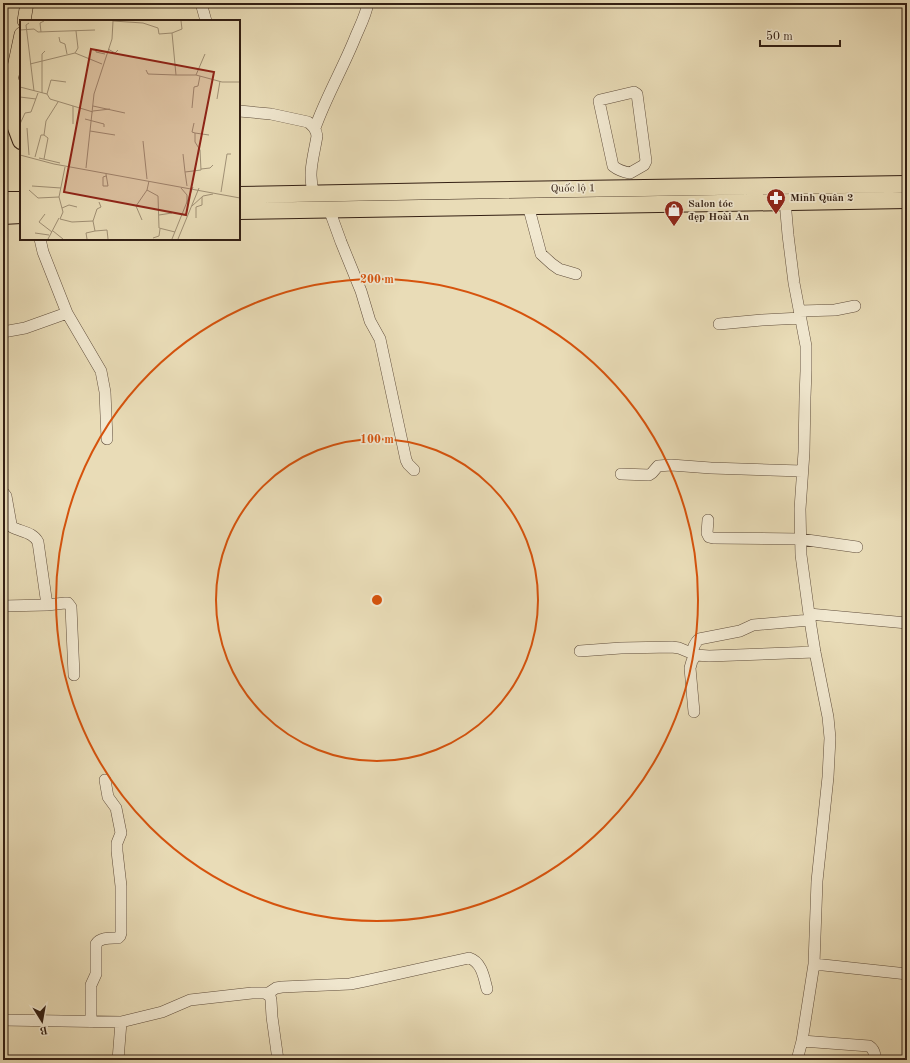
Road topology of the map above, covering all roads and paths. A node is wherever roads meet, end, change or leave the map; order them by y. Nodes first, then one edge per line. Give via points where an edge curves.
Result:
1 (28, 3) edge
2 (201, 3) edge
3 (368, 3) edge
4 (24, 20) edge
5 (206, 20) edge
6 (20, 39) edge
7 (11, 81) junction
8 (240, 111) edge
9 (3, 119) edge
10 (315, 128) junction
11 (20, 138) edge
12 (631, 181) junction
13 (907, 184) edge
14 (314, 193) junction
15 (240, 195) edge
16 (3, 200) edge
17 (20, 200) edge
18 (907, 200) edge
19 (785, 202) junction
20 (528, 205) junction
21 (329, 208) junction
22 (240, 211) edge
23 (3, 216) edge
24 (20, 216) edge
25 (40, 240) edge
26 (576, 274) dead end
27 (855, 306) dead end
28 (67, 312) junction
29 (800, 315) junction
30 (719, 324) dead end
31 (3, 332) edge
32 (107, 439) dead end
33 (414, 470) dead end
34 (802, 471) junction
35 (621, 474) dead end
36 (3, 492) edge
37 (708, 520) dead end
38 (800, 539) junction
39 (857, 547) dead end
40 (47, 605) junction
41 (3, 606) edge
42 (810, 617) junction
43 (907, 623) edge
44 (580, 651) dead end
45 (815, 652) junction
46 (694, 654) junction
47 (74, 675) dead end
48 (694, 712) dead end
49 (105, 780) dead end
50 (814, 964) junction
51 (907, 974) edge
52 (487, 989) dead end
53 (267, 994) junction
54 (3, 1020) edge
55 (91, 1022) junction
56 (121, 1022) junction
57 (802, 1041) junction
58 (118, 1060) edge
59 (278, 1060) edge
60 (797, 1060) edge
61 (876, 1060) edge

1 - 4 main road
2 - 5 street
3 - 10 street
6 - 7 main road
7 - 9 main road
7 - 11 highway via 15,125
8 - 10 street via 271,114 308,122
10 - 14 street via 317,136 310,178
12 - 12 street via 613,166 599,101 634,92 637,94 646,161
12 - 13 highway, Quốc lộ 1
12 - 14 highway, Quốc lộ 1
14 - 15 highway, Quốc lộ 1
16 - 17 highway
18 - 19 highway, Quốc lộ 1
19 - 20 highway, Quốc lộ 1
19 - 29 street
20 - 21 highway, Quốc lộ 1
20 - 26 street via 542,254 559,269
21 - 22 highway, Quốc lộ 1
21 - 33 street via 370,321 380,339 406,460
23 - 24 highway
25 - 28 street
27 - 29 street
28 - 31 street via 25,328
28 - 32 street via 100,371 105,392
29 - 30 street
29 - 34 street via 807,360
34 - 35 street via 662,465 650,475
34 - 38 street
36 - 40 street via 12,527 30,534 38,542
37 - 38 street via 707,532 709,537 713,538
38 - 39 street
38 - 42 street
40 - 41 street
40 - 47 street via 68,603 71,607
42 - 43 street
42 - 45 street
42 - 46 street via 757,624 740,631 699,639 693,648
44 - 46 street via 672,647
45 - 46 street via 716,656
45 - 50 street via 830,738 817,881
46 - 48 street via 690,668
49 - 55 street via 108,797 116,808 121,833 117,843 121,886 121,933 118,938 101,939 96,944 96,974 91,985
50 - 51 street
50 - 57 street
52 - 53 street via 481,969 469,958 350,984 282,987
53 - 56 street via 252,992 190,1000 162,1012
53 - 59 street via 271,1000
54 - 55 street
55 - 56 street
56 - 58 street
57 - 60 street
57 - 61 street via 869,1046

